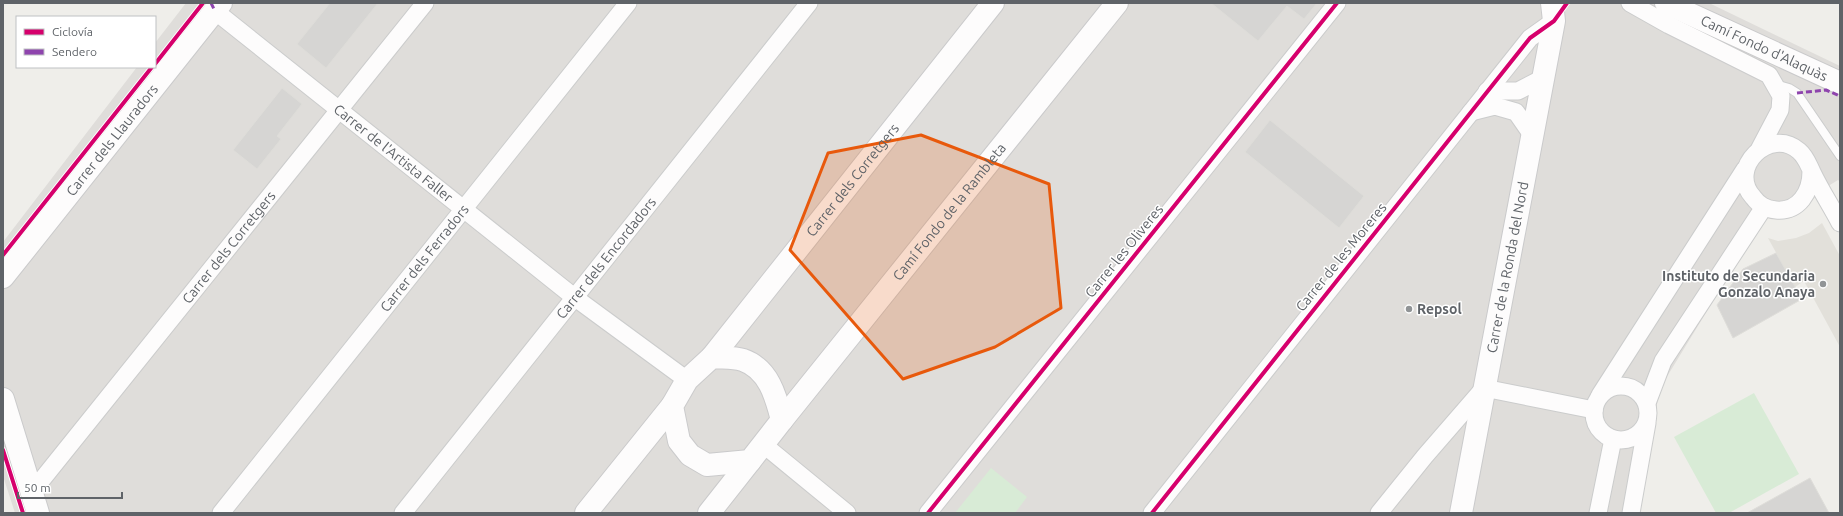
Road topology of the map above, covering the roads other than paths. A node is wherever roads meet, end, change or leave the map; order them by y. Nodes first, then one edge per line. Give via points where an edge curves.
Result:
1 (425, 3) edge
2 (628, 3) edge
3 (810, 3) edge
4 (993, 3) edge
5 (1117, 3) edge
6 (1337, 3) edge
7 (1567, 3) edge
8 (1630, 3) edge
9 (1666, 3) edge
10 (218, 7) edge
11 (1553, 12) edge
12 (1543, 78) junction
13 (1840, 82) edge
14 (1774, 84) junction
15 (1488, 91) junction
16 (339, 111) junction
17 (1470, 112) junction
18 (1532, 134) junction
19 (1760, 148) junction
20 (1840, 156) edge
21 (1745, 169) junction
22 (1811, 171) junction
23 (1764, 207) junction
24 (464, 209) junction
25 (1840, 223) edge
26 (3, 277) edge
27 (574, 297) junction
28 (712, 357) junction
29 (687, 380) junction
30 (1484, 388) junction
31 (3, 399) edge
32 (1597, 403) junction
33 (1647, 403) junction
34 (672, 406) junction
35 (782, 420) junction
36 (1648, 420) junction
37 (1613, 439) junction
38 (764, 445) junction
39 (750, 461) junction
40 (32, 492) junction
41 (38, 513) edge
42 (221, 513) edge
43 (403, 513) edge
44 (586, 513) edge
45 (709, 513) edge
46 (847, 513) edge
47 (928, 513) edge
48 (1152, 513) edge
49 (1379, 513) edge
50 (1461, 513) edge
51 (1598, 513) edge
52 (1631, 513) edge

1 - 16 street, Carrer dels Corretgers
2 - 24 street, Carrer dels Ferradors
3 - 27 street, Carrer dels Encordadors
4 - 28 street, Carrer dels Corretgers
5 - 35 street, Camí Fondo de la Rambleta
6 - 47 street, Carrer les Oliveres
7 - 11 street, Carrer de la Ronda del Nord
8 - 14 street via 1769,75
9 - 13 street, Camí Fondo d'Alaquàs
10 - 16 street, Carrer de l'Artista Faller
10 - 26 street, Carrer dels Llauradors
11 - 12 street, Carrer de la Ronda del Nord
11 - 15 street, Carrer de les Moreres
12 - 15 street via 1518,91
12 - 18 street, Carrer de la Ronda del Nord
14 - 19 street via 1780,96 1780,110
14 - 20 lane via 1797,93
15 - 17 street, Carrer de les Moreres
16 - 24 street, Carrer de l'Artista Faller
16 - 40 street, Carrer dels Corretgers
17 - 18 street via 1494,106 1516,112
17 - 48 street, Carrer de les Moreres
18 - 30 street, Carrer de la Ronda del Nord
19 - 21 street
19 - 22 street via 1778,143 1789,145 1807,160
21 - 23 street via 1748,192
21 - 32 street
22 - 23 street via 1808,193 1800,202 1781,210 1769,210
22 - 25 street
23 - 33 street via 1663,361
24 - 27 street, Carrer de l'Artista Faller
24 - 42 street, Carrer dels Ferradors
27 - 29 street, Carrer de l'Artista Faller
27 - 43 street, Carrer dels Encordadors
28 - 29 street
28 - 35 street via 743,360 761,371 775,391
29 - 34 street
30 - 32 street
30 - 49 street
30 - 50 street, Carrer de la Ronda del Nord
31 - 40 street
32 - 33 street via 1607,389 1616,385 1630,386 1638,391
32 - 37 street via 1594,420 1605,435
33 - 36 street
34 - 39 street via 679,441 690,455 707,465
34 - 44 street
35 - 38 street
36 - 37 street via 1638,435 1629,439
36 - 52 street
37 - 51 street
38 - 39 street
38 - 46 street
39 - 45 street
40 - 41 street

